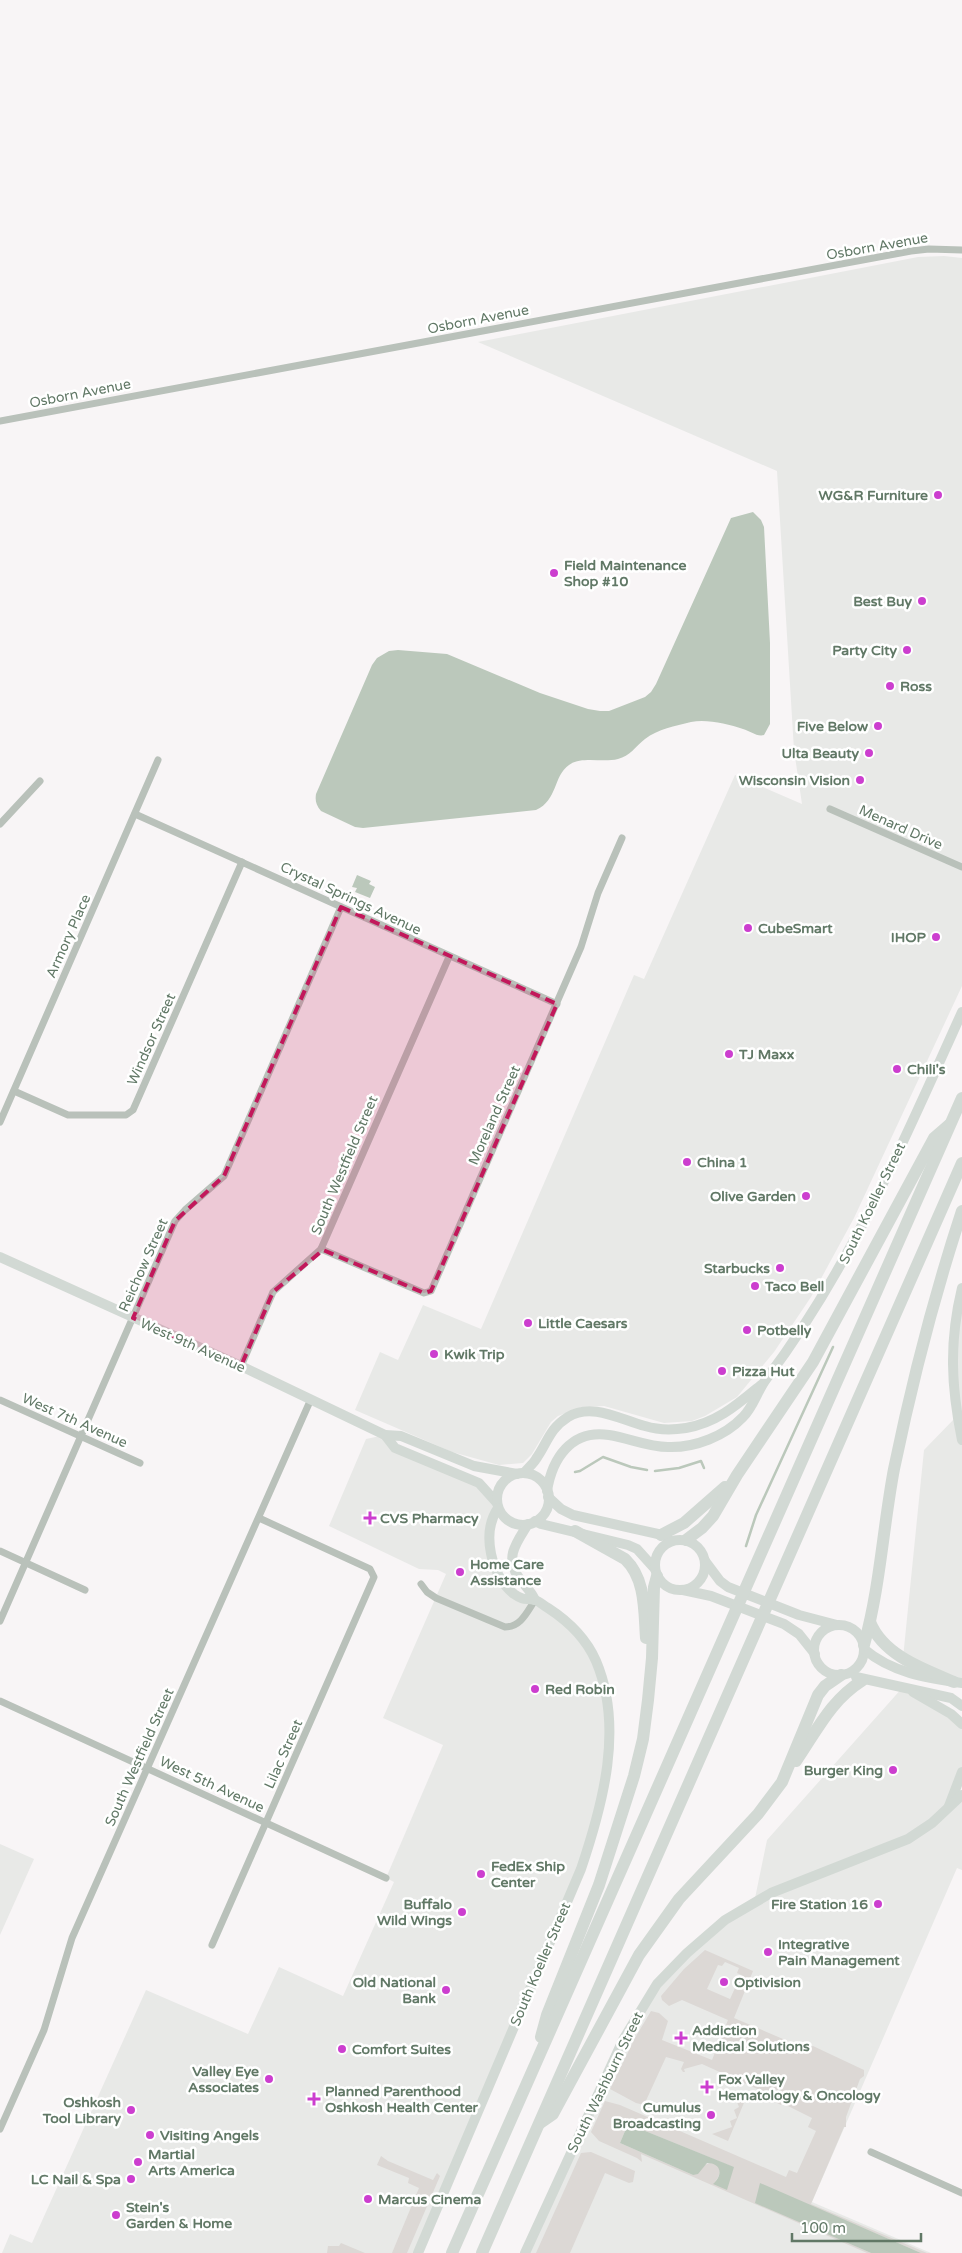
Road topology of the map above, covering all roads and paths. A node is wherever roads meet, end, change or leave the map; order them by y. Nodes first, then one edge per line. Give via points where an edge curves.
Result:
1 (962, 250) edge
2 (0, 421) edge
3 (158, 760) dead end
4 (40, 781) dead end
5 (830, 810) dead end
6 (135, 814) junction
7 (0, 824) edge
8 (622, 838) dead end
9 (242, 862) junction
10 (962, 867) edge
11 (342, 907) junction
12 (449, 956) junction
13 (557, 1004) junction
14 (962, 1012) edge
15 (14, 1092) junction
16 (962, 1098) edge
17 (0, 1122) edge
18 (951, 1124) junction
19 (962, 1163) edge
20 (962, 1211) edge
21 (321, 1250) junction
22 (0, 1257) edge
23 (962, 1288) edge
24 (133, 1318) junction
25 (241, 1366) junction
26 (763, 1383) junction
27 (311, 1399) junction
28 (0, 1400) edge
29 (82, 1436) junction
30 (385, 1436) junction
31 (962, 1440) edge
32 (140, 1463) dead end
33 (521, 1474) junction
34 (737, 1475) junction
35 (548, 1494) junction
36 (498, 1505) junction
37 (259, 1518) junction
38 (532, 1523) junction
39 (574, 1531) junction
40 (661, 1535) junction
41 (682, 1540) junction
42 (0, 1551) edge
43 (705, 1561) junction
44 (26, 1563) junction
45 (656, 1572) junction
46 (421, 1584) dead end
47 (85, 1590) dead end
48 (682, 1590) junction
49 (535, 1600) junction
50 (0, 1621) edge
51 (870, 1622) junction
52 (838, 1625) junction
53 (864, 1647) junction
54 (814, 1654) junction
55 (843, 1675) junction
56 (650, 1677) junction
57 (863, 1680) junction
58 (958, 1683) edge
59 (903, 1687) junction
60 (0, 1701) edge
61 (962, 1706) edge
62 (962, 1724) edge
63 (148, 1768) junction
64 (962, 1772) edge
65 (782, 1782) junction
66 (962, 1795) edge
67 (949, 1807) junction
68 (266, 1823) junction
69 (386, 1878) dead end
70 (212, 1945) dead end
71 (535, 2066) junction
72 (540, 2123) junction
73 (0, 2129) edge
74 (870, 2152) dead end
75 (962, 2193) edge
76 (418, 2253) edge
77 (452, 2253) edge
78 (482, 2253) edge
79 (525, 2253) edge

1 - 2 street, Osborn Avenue via 911,251
3 - 6 street, Armory Place
4 - 7 street
5 - 10 street, Menard Drive
6 - 9 street, Crystal Springs Avenue
6 - 15 street, Armory Place
8 - 13 street, Moreland Street
9 - 11 street, Crystal Springs Avenue
9 - 15 street, Windsor Street via 133,1110 126,1115 68,1115
11 - 12 street, Crystal Springs Avenue
11 - 24 street, Reichow Street via 224,1176 175,1221
12 - 13 street, Crystal Springs Avenue
12 - 21 street, South Westfield Street
13 - 21 street, Moreland Street via 431,1291 424,1293
14 - 26 street, South Koeller Street via 854,1242 816,1308
15 - 17 street, Armory Place
16 - 18 highway
18 - 34 highway via 934,1138 813,1362
18 - 71 highway
19 - 72 highway
20 - 51 highway via 938,1286 907,1411
21 - 25 street, South Westfield Street via 273,1292
22 - 24 street, West 9th Avenue
23 - 31 street via 956,1313 952,1370
24 - 25 street, West 9th Avenue
24 - 29 street, Reichow Street
25 - 27 street, West 9th Avenue
26 - 33 street, South Koeller Street via 719,1417 686,1428 661,1429 597,1412 570,1416 550,1434 537,1458
26 - 35 street, South Koeller Street via 751,1408 742,1418 712,1439 669,1447 608,1434 578,1440 559,1456 550,1476
27 - 30 street, West 9th Avenue
27 - 37 street, South Westfield Street
28 - 29 street, West 7th Avenue
29 - 32 street, West 7th Avenue
29 - 44 street, Reichow Street
30 - 33 street, West 9th Avenue via 401,1436 474,1466
30 - 36 street, West 9th Avenue via 395,1448 479,1483
33 - 35 street via 539,1479
33 - 36 street via 508,1478 502,1484
34 - 40 highway via 690,1518
34 - 41 highway via 713,1516 702,1528
35 - 38 street via 546,1511
35 - 40 street via 561,1509 573,1515
36 - 38 street via 510,1521
36 - 49 street, South Koeller Street via 490,1540 496,1572 506,1587 522,1600
37 - 63 street, South Westfield Street
37 - 68 street, Lilac Street via 370,1569 374,1574
38 - 39 street
38 - 49 street, South Koeller Street via 515,1544 512,1559 518,1576 531,1590
39 - 45 street via 636,1549
39 - 56 highway via 625,1559 637,1574 641,1585
40 - 41 street
41 - 43 street via 698,1548
41 - 45 street via 663,1546 655,1560
42 - 44 street
43 - 48 street via 700,1580
43 - 52 street via 728,1587 784,1609
44 - 47 street
44 - 50 street, Reichow Street
45 - 48 street via 667,1586
45 - 56 highway
46 - 49 street via 436,1598 504,1627 520,1622
48 - 54 street via 722,1600 779,1623 797,1632
49 - 76 street, South Koeller Street via 572,1625 590,1648 600,1670 608,1704 609,1734 603,1792 581,1869
51 - 53 highway
51 - 58 highway via 878,1638 903,1658
52 - 53 street via 855,1630
52 - 54 street via 820,1634
53 - 55 street via 860,1665
53 - 58 street via 892,1669
54 - 55 street via 830,1674
55 - 57 street
55 - 65 highway via 818,1695
56 - 71 highway via 643,1740 634,1776 599,1884 547,2015
57 - 59 street
57 - 65 highway via 838,1700
59 - 61 street via 951,1698
59 - 62 street
60 - 63 street, West 5th Avenue
63 - 68 street, West 5th Avenue
63 - 73 street, South Westfield Street via 72,1938 44,2030
64 - 67 street, South Washburn Street
65 - 72 highway via 758,1814 679,1899 640,1955 554,2114
66 - 67 street, South Washburn Street
67 - 79 street, South Washburn Street via 908,1839 771,1893 736,1913 706,1935 671,1968 640,2009 626,2034
68 - 69 street, West 5th Avenue
68 - 70 street, Lilac Street
71 - 77 highway
72 - 78 highway
74 - 75 street

